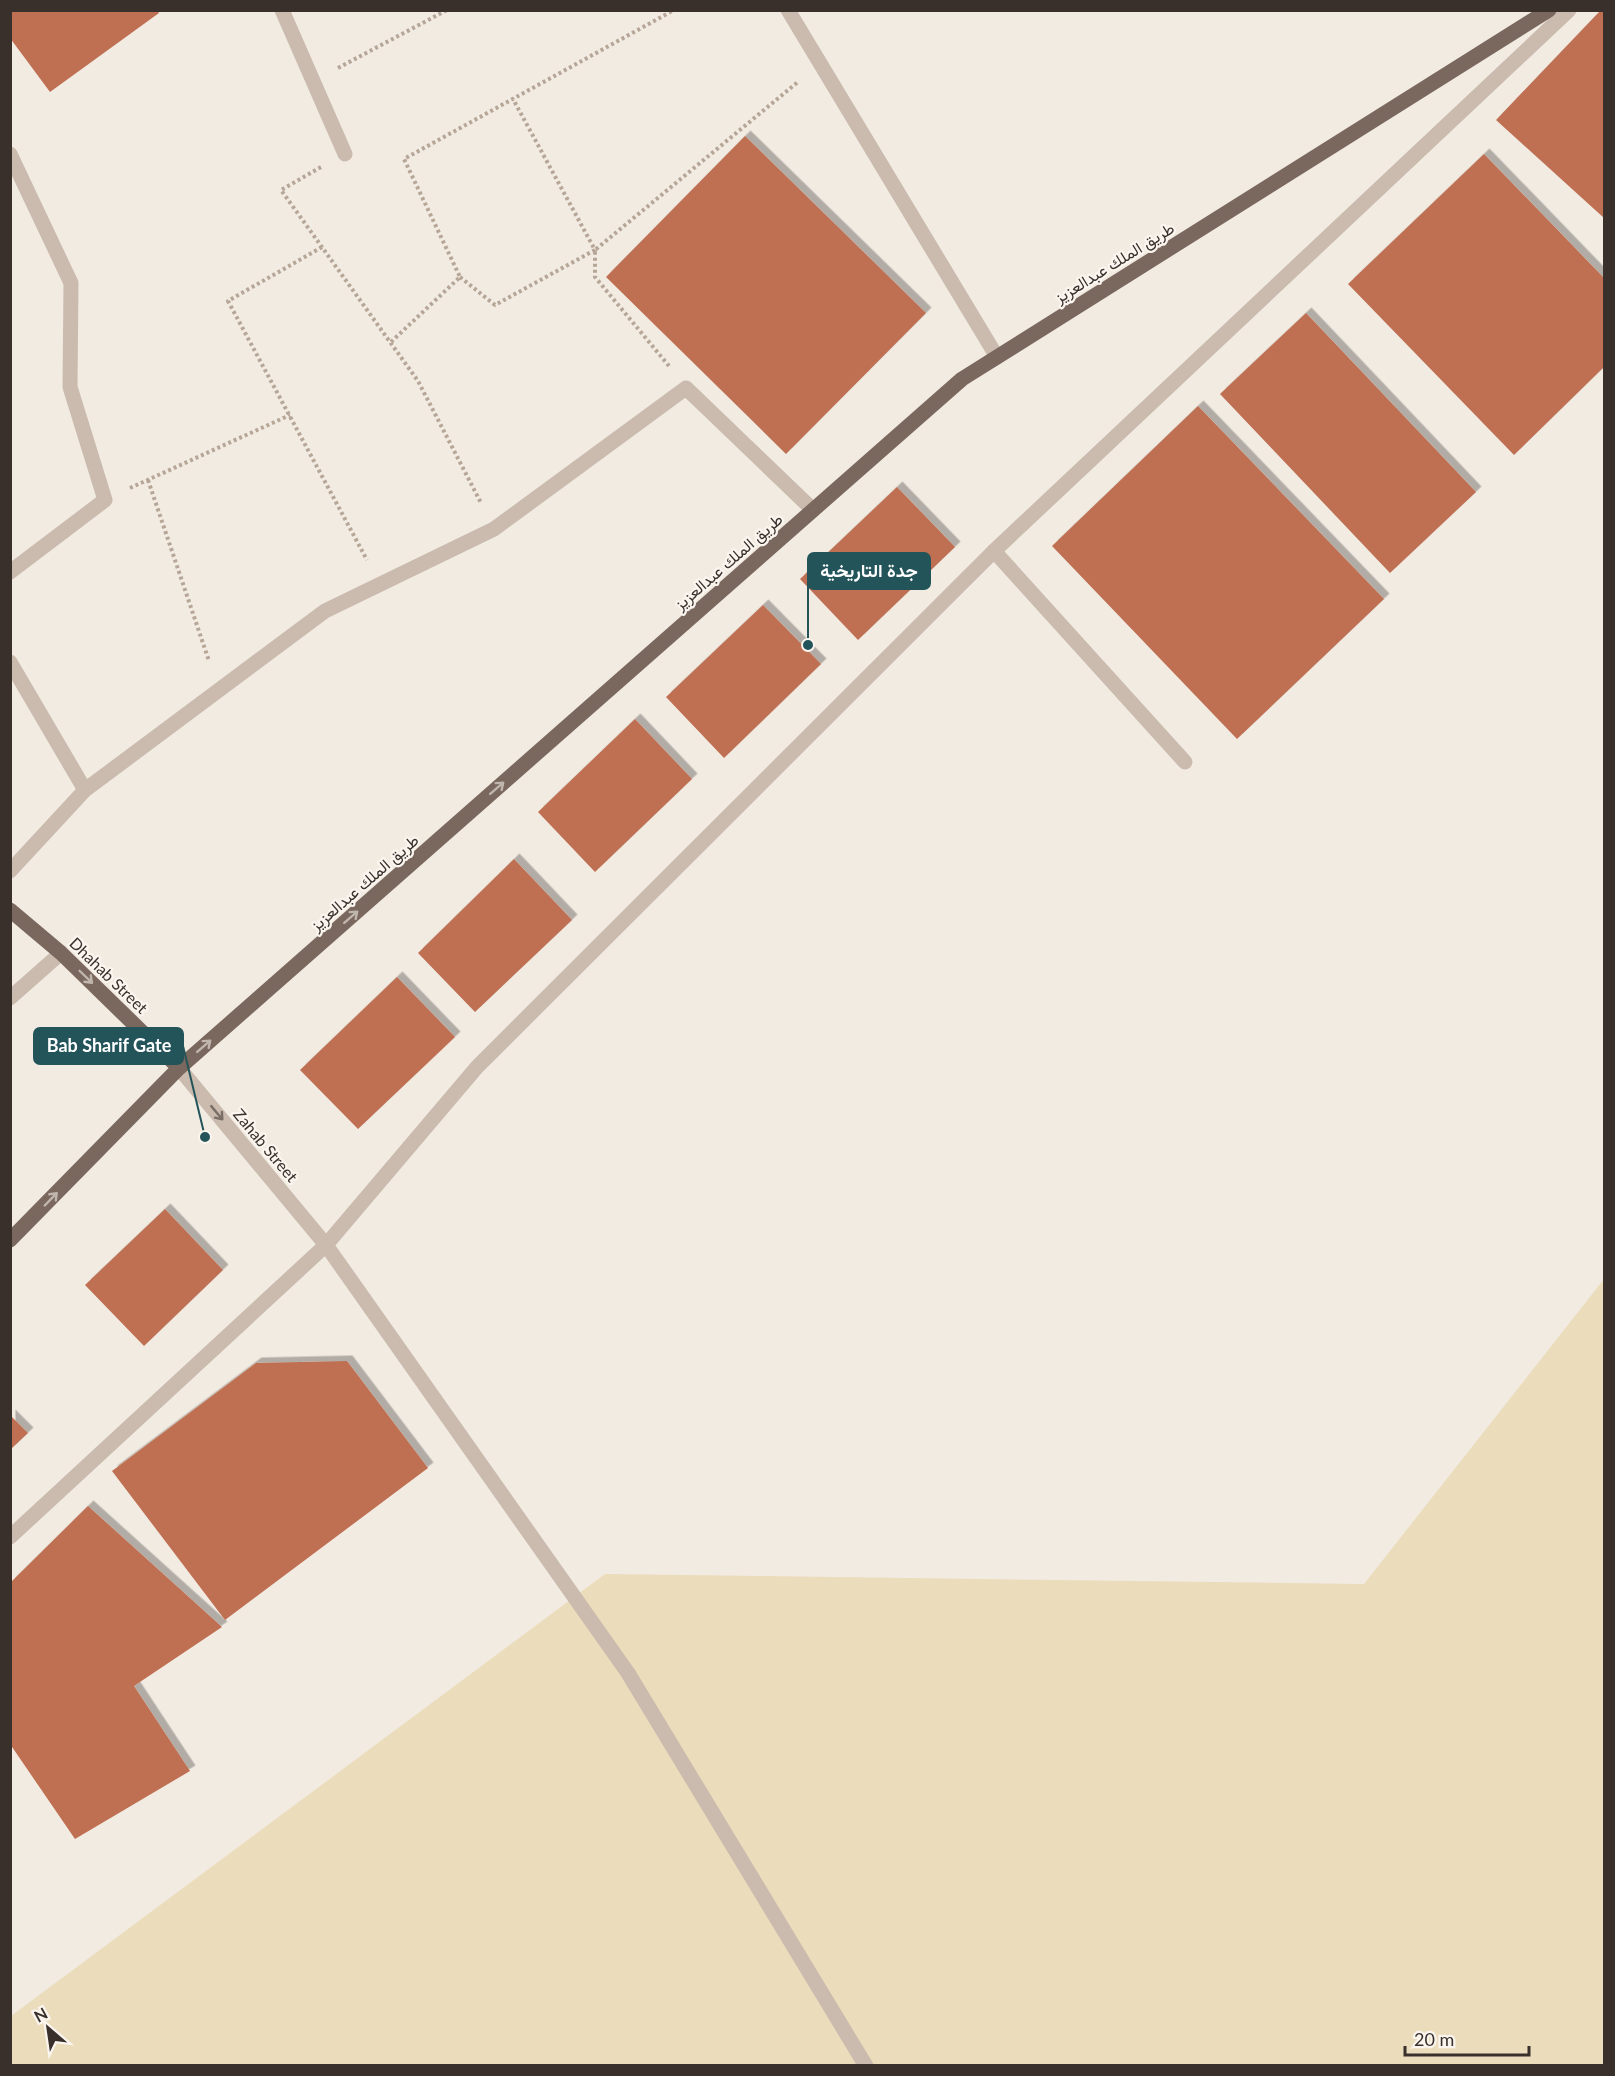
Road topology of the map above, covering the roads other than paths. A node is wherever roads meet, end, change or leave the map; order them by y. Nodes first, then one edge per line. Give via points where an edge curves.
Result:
1 (282, 10) edge
2 (788, 10) edge
3 (1549, 10) edge
4 (1569, 10) edge
5 (10, 154) edge
6 (345, 154) road end
7 (997, 357) junction
8 (813, 510) junction
9 (994, 551) junction
10 (10, 572) edge
11 (10, 662) edge
12 (1185, 762) dead end
13 (85, 790) junction
14 (10, 871) edge
15 (10, 910) edge
16 (61, 954) junction
17 (10, 998) edge
18 (179, 1068) junction
19 (10, 1240) edge
20 (326, 1245) junction
21 (10, 1537) edge
22 (866, 2066) edge

1 - 6 street
2 - 7 street
3 - 7 main road, طريق الملك عبدالعزيز
4 - 9 street
5 - 10 street via 71,283 70,387 105,500
7 - 8 main road, طريق الملك عبدالعزيز via 962,379
8 - 13 street via 686,388 494,529 326,611
18 -> 8 main road, طريق الملك عبدالعزيز
9 - 12 street
9 - 20 street via 477,1067
11 - 13 street
13 - 14 street
15 - 16 main road, Dhahab Street
16 - 17 street
16 -> 18 main road, Dhahab Street
19 -> 18 main road, طريق الملك عبدالعزيز
18 -> 20 street, Zahab Street
20 - 21 street
20 - 22 street, Zahab Street via 628,1673

